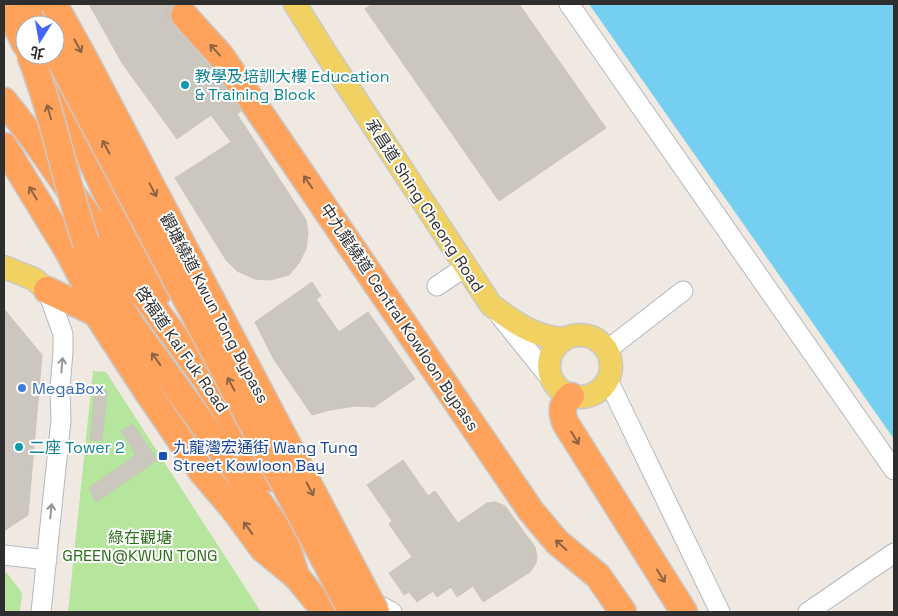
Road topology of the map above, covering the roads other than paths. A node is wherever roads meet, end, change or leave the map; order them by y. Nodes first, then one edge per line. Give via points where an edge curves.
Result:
1 (6, 4) edge
2 (27, 4) edge
3 (54, 4) edge
4 (295, 4) edge
5 (569, 4) edge
6 (34, 15) edge
7 (184, 15) tunnel mouth
8 (15, 23) edge
9 (33, 65) edge
10 (49, 65) edge
11 (62, 65) edge
12 (4, 100) edge
13 (7, 150) edge
14 (4, 267) edge
15 (465, 267) junction
16 (437, 286) dead end
17 (48, 290) junction
18 (683, 291) dead end
19 (491, 305) junction
20 (96, 312) junction
21 (563, 339) junction
22 (607, 350) junction
23 (200, 371) junction
24 (608, 380) junction
25 (562, 389) junction
26 (894, 470) edge
27 (4, 555) edge
28 (47, 560) junction
29 (890, 560) edge
30 (296, 576) junction
31 (366, 608) edge
32 (41, 612) edge
33 (326, 612) edge
34 (392, 612) edge
35 (623, 612) edge
36 (684, 612) edge
37 (720, 612) edge
38 (808, 612) edge

1 - 8 highway
2 - 6 highway
3 -> 31 highway, 觀塘繞道 Kwun Tong Bypass, bridge
4 - 15 main road, 承昌道 Shing Cheong Road
5 - 26 street
35 -> 7 highway, 中九龍繞道 Central Kowloon Bypass via 598,576 557,542 531,511 221,56
30 -> 9 highway, bridge via 284,537 125,315 100,273 71,197
10 - 23 highway via 103,186
31 -> 11 highway, 觀塘繞道 Kwun Tong Bypass, bridge
12 - 23 highway, 啓福道 Kai Fuk Road
20 -> 13 highway via 68,252
14 - 17 main road via 34,279
15 - 16 street
15 - 19 main road, 承昌道 Shing Cheong Road
17 - 20 highway
28 -> 17 street via 61,420 63,351 63,334
18 - 22 street
19 - 21 main road, 承昌道 Shing Cheong Road via 530,331
19 - 25 street, 承昌道 Shing Cheong Road
30 -> 20 highway via 263,549 202,472
21 - 22 main road, 承昌道 Shing Cheong Road via 587,336 600,342
21 - 25 main road via 551,354 548,364
22 - 24 main road via 611,360
23 - 31 highway, 啓福道 Kai Fuk Road via 270,478
24 - 25 main road via 601,389 584,397
24 - 37 street
25 -> 36 highway via 566,400 562,415 566,424
27 - 28 street
28 - 32 street
29 - 38 street
30 - 33 highway
31 - 34 street, 啓福道 Kai Fuk Road

